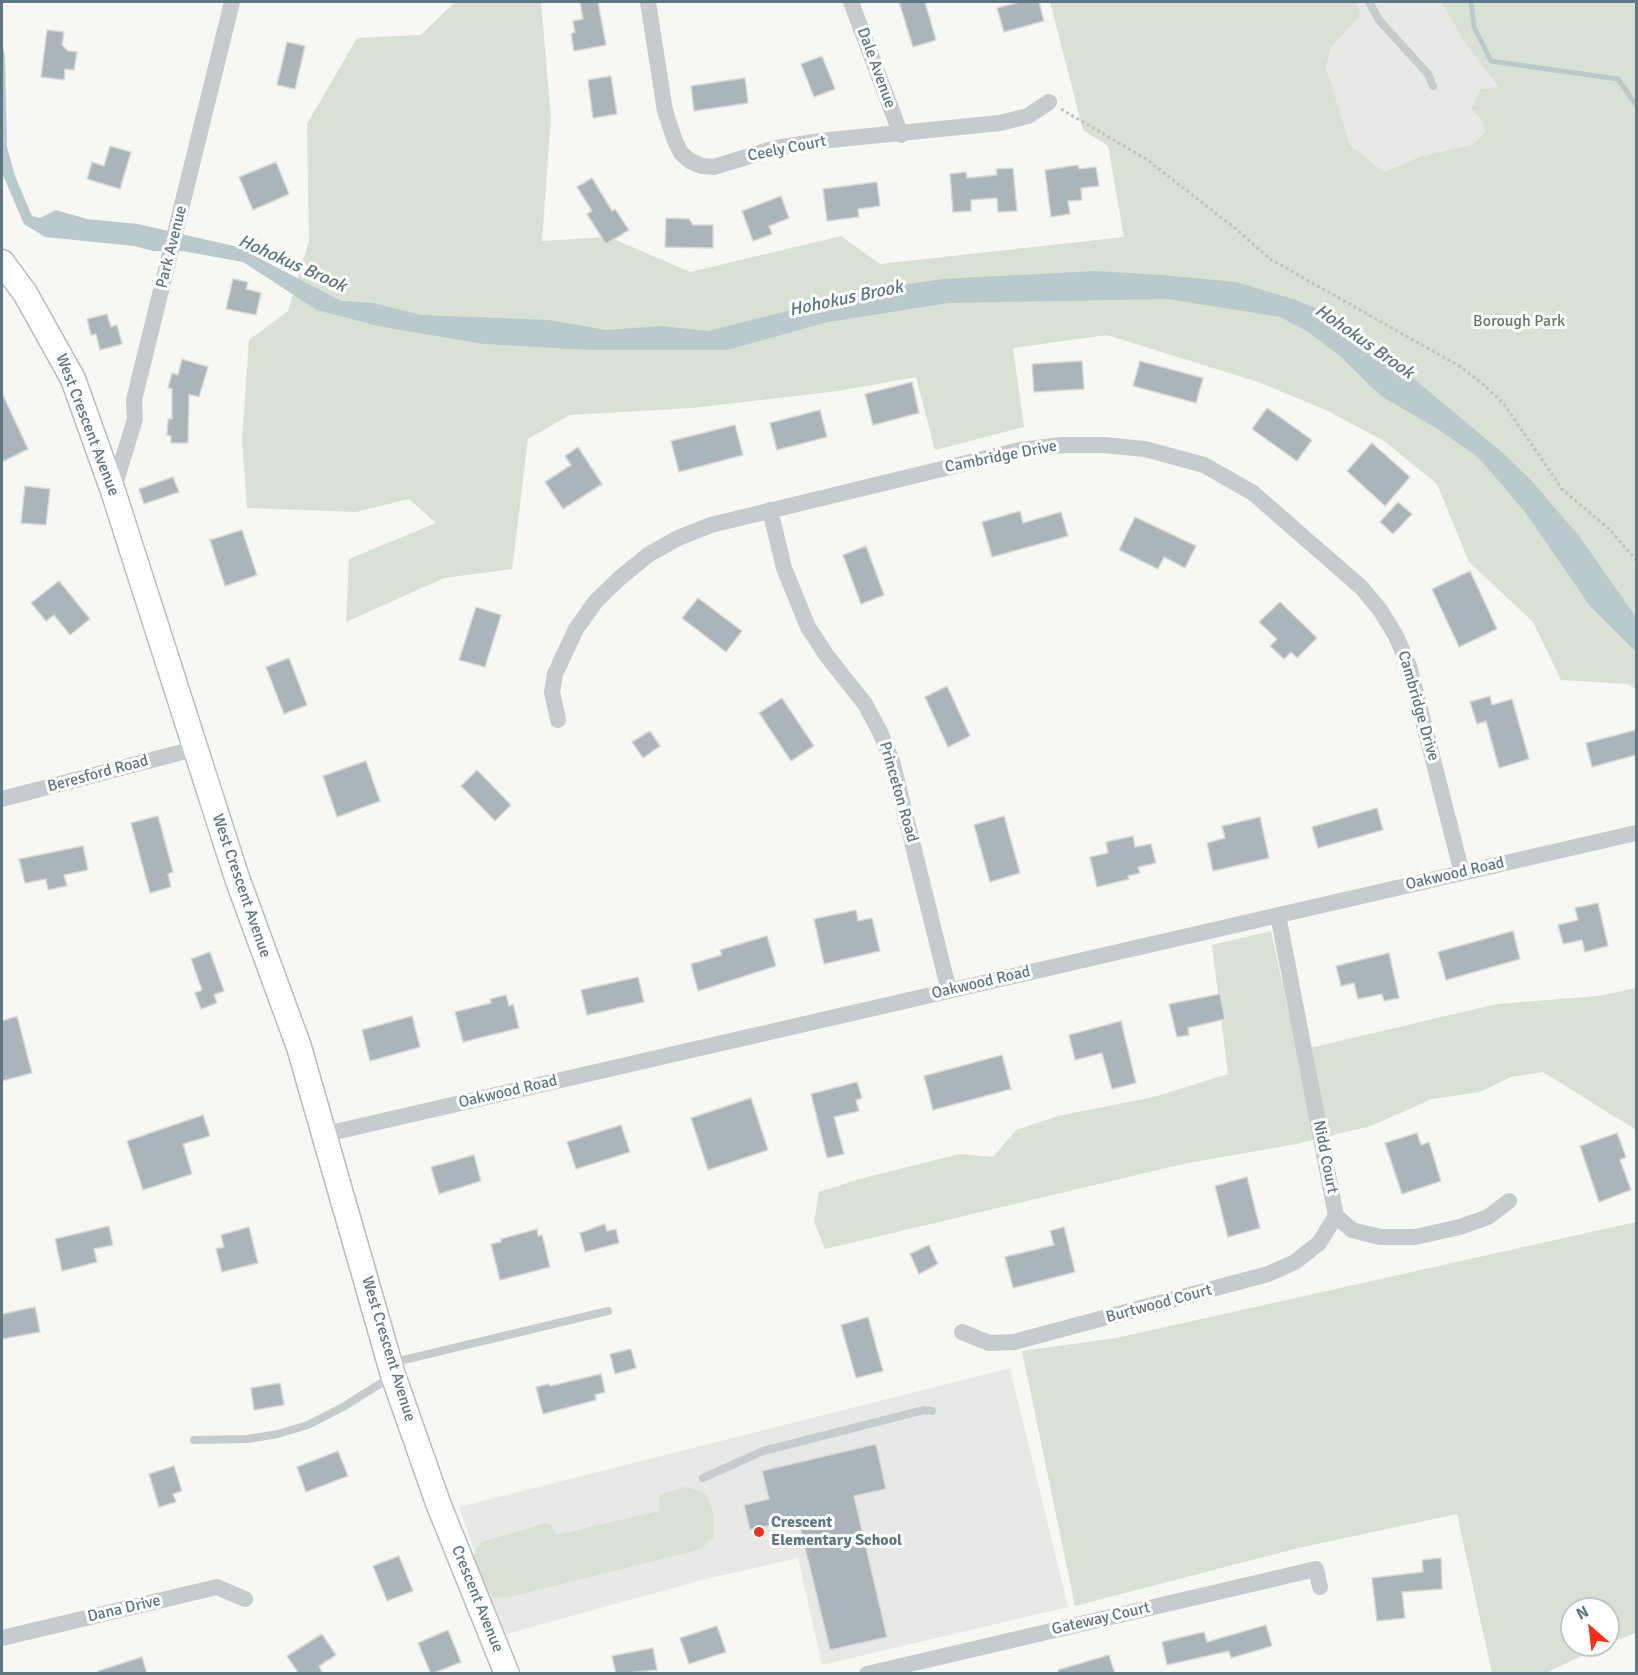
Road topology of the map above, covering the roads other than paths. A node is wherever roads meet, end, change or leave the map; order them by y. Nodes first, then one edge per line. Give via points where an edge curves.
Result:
1 (232, 2) edge
2 (648, 2) edge
3 (851, 2) edge
4 (1369, 2) edge
5 (1433, 86) dead end
6 (1049, 102) road end
7 (901, 135) junction
8 (2, 262) edge
9 (113, 491) junction
10 (770, 510) junction
11 (558, 720) dead end
12 (194, 749) junction
13 (2, 799) edge
14 (1636, 833) edge
15 (1462, 873) junction
16 (1278, 915) junction
17 (948, 991) junction
18 (326, 1134) junction
19 (1509, 1201) dead end
20 (1336, 1216) junction
21 (608, 1311) dead end
22 (962, 1332) dead end
23 (392, 1369) junction
24 (932, 1411) dead end
25 (194, 1440) dead end
26 (703, 1478) dead end
27 (447, 1524) joint
28 (1320, 1587) dead end
29 (245, 1599) dead end
30 (2, 1638) edge
31 (507, 1674) edge
32 (867, 1674) edge

1 - 9 street, Park Avenue via 134,400 135,419
2 - 7 street, Ceely Court via 665,111 675,141 690,161 714,167 776,148
3 - 7 street, Dale Avenue
4 - 5 lane via 1379,20 1428,74
6 - 7 street, Ceely Court via 1028,116 1000,123
8 - 9 main road, West Crescent Avenue via 41,318 73,379
9 - 12 main road, West Crescent Avenue
10 - 11 street, Cambridge Drive via 678,538 621,577 596,602 561,656 552,692
10 - 15 street, Cambridge Drive via 984,458 1062,445 1145,449 1204,465 1228,476 1362,588 1396,636 1409,666
10 - 17 street, Princeton Road via 784,568 808,627 865,705 892,761
12 - 13 street, Beresford Road
12 - 18 main road, West Crescent Avenue
14 - 15 street, Oakwood Road
15 - 16 street, Oakwood Road
16 - 17 street, Oakwood Road
16 - 20 street, Nidd Court
17 - 18 street, Oakwood Road
18 - 23 main road, West Crescent Avenue
19 - 20 street, Nidd Court via 1488,1217 1415,1237 1380,1237 1352,1230
20 - 22 street, Burtwood Court via 1319,1243 1295,1262 1268,1274 1014,1342 988,1343
21 - 23 lane
23 - 25 lane via 343,1407 308,1425 257,1437
23 - 27 main road, West Crescent Avenue
24 - 26 lane via 763,1451
27 - 31 main road, Crescent Avenue
28 - 32 street, Gateway Court via 1316,1569
29 - 30 street, Dana Drive via 217,1587

